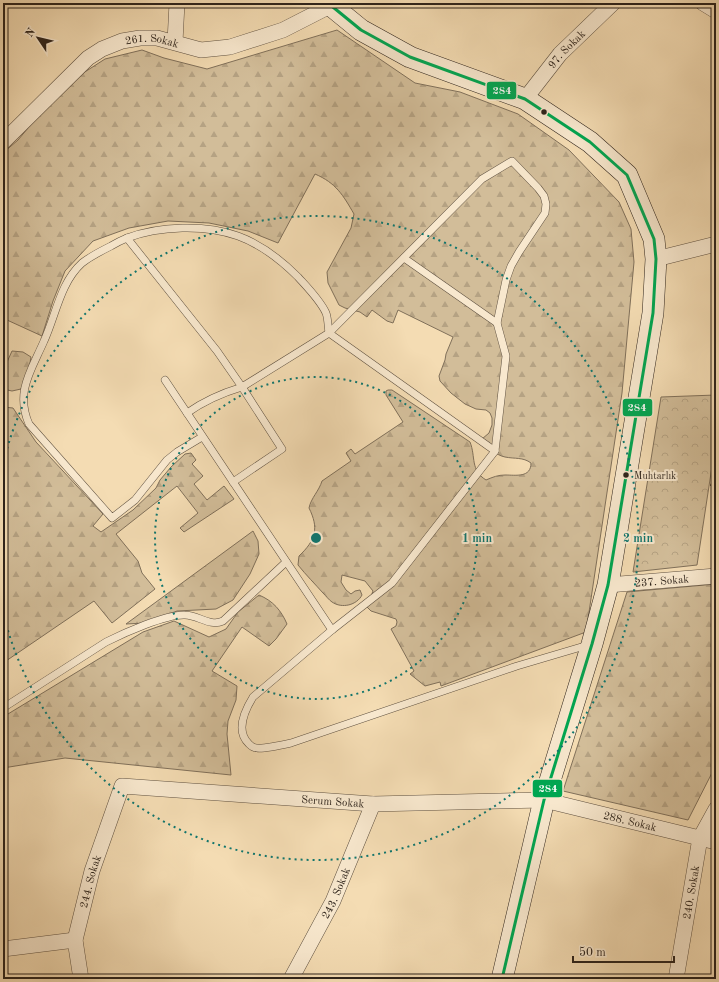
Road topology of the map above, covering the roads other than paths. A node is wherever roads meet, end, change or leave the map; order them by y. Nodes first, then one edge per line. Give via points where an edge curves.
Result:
1 (177, 3) edge
2 (613, 3) edge
3 (703, 3) edge
4 (329, 4) edge
5 (716, 11) edge
6 (175, 42) junction
7 (525, 99) junction
8 (3, 142) edge
9 (127, 238) junction
10 (716, 244) edge
11 (404, 258) junction
12 (656, 259) junction
13 (497, 324) junction
14 (329, 334) junction
15 (166, 380) dead end
16 (242, 387) junction
17 (187, 413) junction
18 (202, 437) junction
19 (495, 451) junction
20 (233, 482) junction
21 (286, 562) junction
22 (716, 576) edge
23 (608, 585) junction
24 (332, 630) junction
25 (592, 644) junction
26 (3, 708) edge
27 (122, 786) joint
28 (544, 800) junction
29 (374, 804) junction
30 (716, 809) edge
31 (700, 838) junction
32 (716, 842) edge
33 (75, 940) junction
34 (3, 949) edge
35 (82, 979) edge
36 (291, 979) edge
37 (502, 979) edge
38 (676, 979) edge

1 - 6 street
2 - 7 street, 97. Sokak via 560,54
3 - 5 street
4 - 6 street, 261. Sokak via 283,30 230,47 201,50
4 - 7 main road via 361,30 410,57
6 - 8 street, 261. Sokak via 158,38 140,38 122,41 102,49 88,58
7 - 12 main road via 590,142 627,175 654,239
9 - 14 lane via 150,231 196,229 237,236 255,244 305,284 326,313
9 - 16 lane via 217,351
9 - 18 lane via 91,257 68,281 23,392 24,414 29,424 112,518 135,500 167,460
10 - 12 street
11 - 13 lane
11 - 13 lane via 482,179 512,161 544,196 546,204 545,213 511,266
11 - 14 lane
12 - 23 main road via 653,313
13 - 19 lane via 506,356
14 - 16 lane
14 - 19 lane
15 - 17 lane
16 - 17 lane via 218,395
16 - 20 lane via 282,449
17 - 18 lane
18 - 20 lane
19 - 24 lane via 392,583
20 - 21 lane
21 - 24 lane
21 - 26 lane via 223,621 215,623 190,615 175,615 119,635
22 - 23 street, 237. Sokak
23 - 25 main road
24 - 25 lane via 253,697 246,708 242,731 250,745 256,748 291,743 517,666
25 - 28 main road
27 - 29 street, Serum Sokak
27 - 33 street, 244. Sokak via 92,872
28 - 29 street, Serum Sokak
28 - 31 street, 288. Sokak
28 - 37 main road
29 - 36 street, 243. Sokak via 333,900
30 - 31 street, 240. Sokak
31 - 32 street, 288. Sokak
31 - 38 street, 240. Sokak
33 - 34 street
33 - 35 street, 244. Sokak

